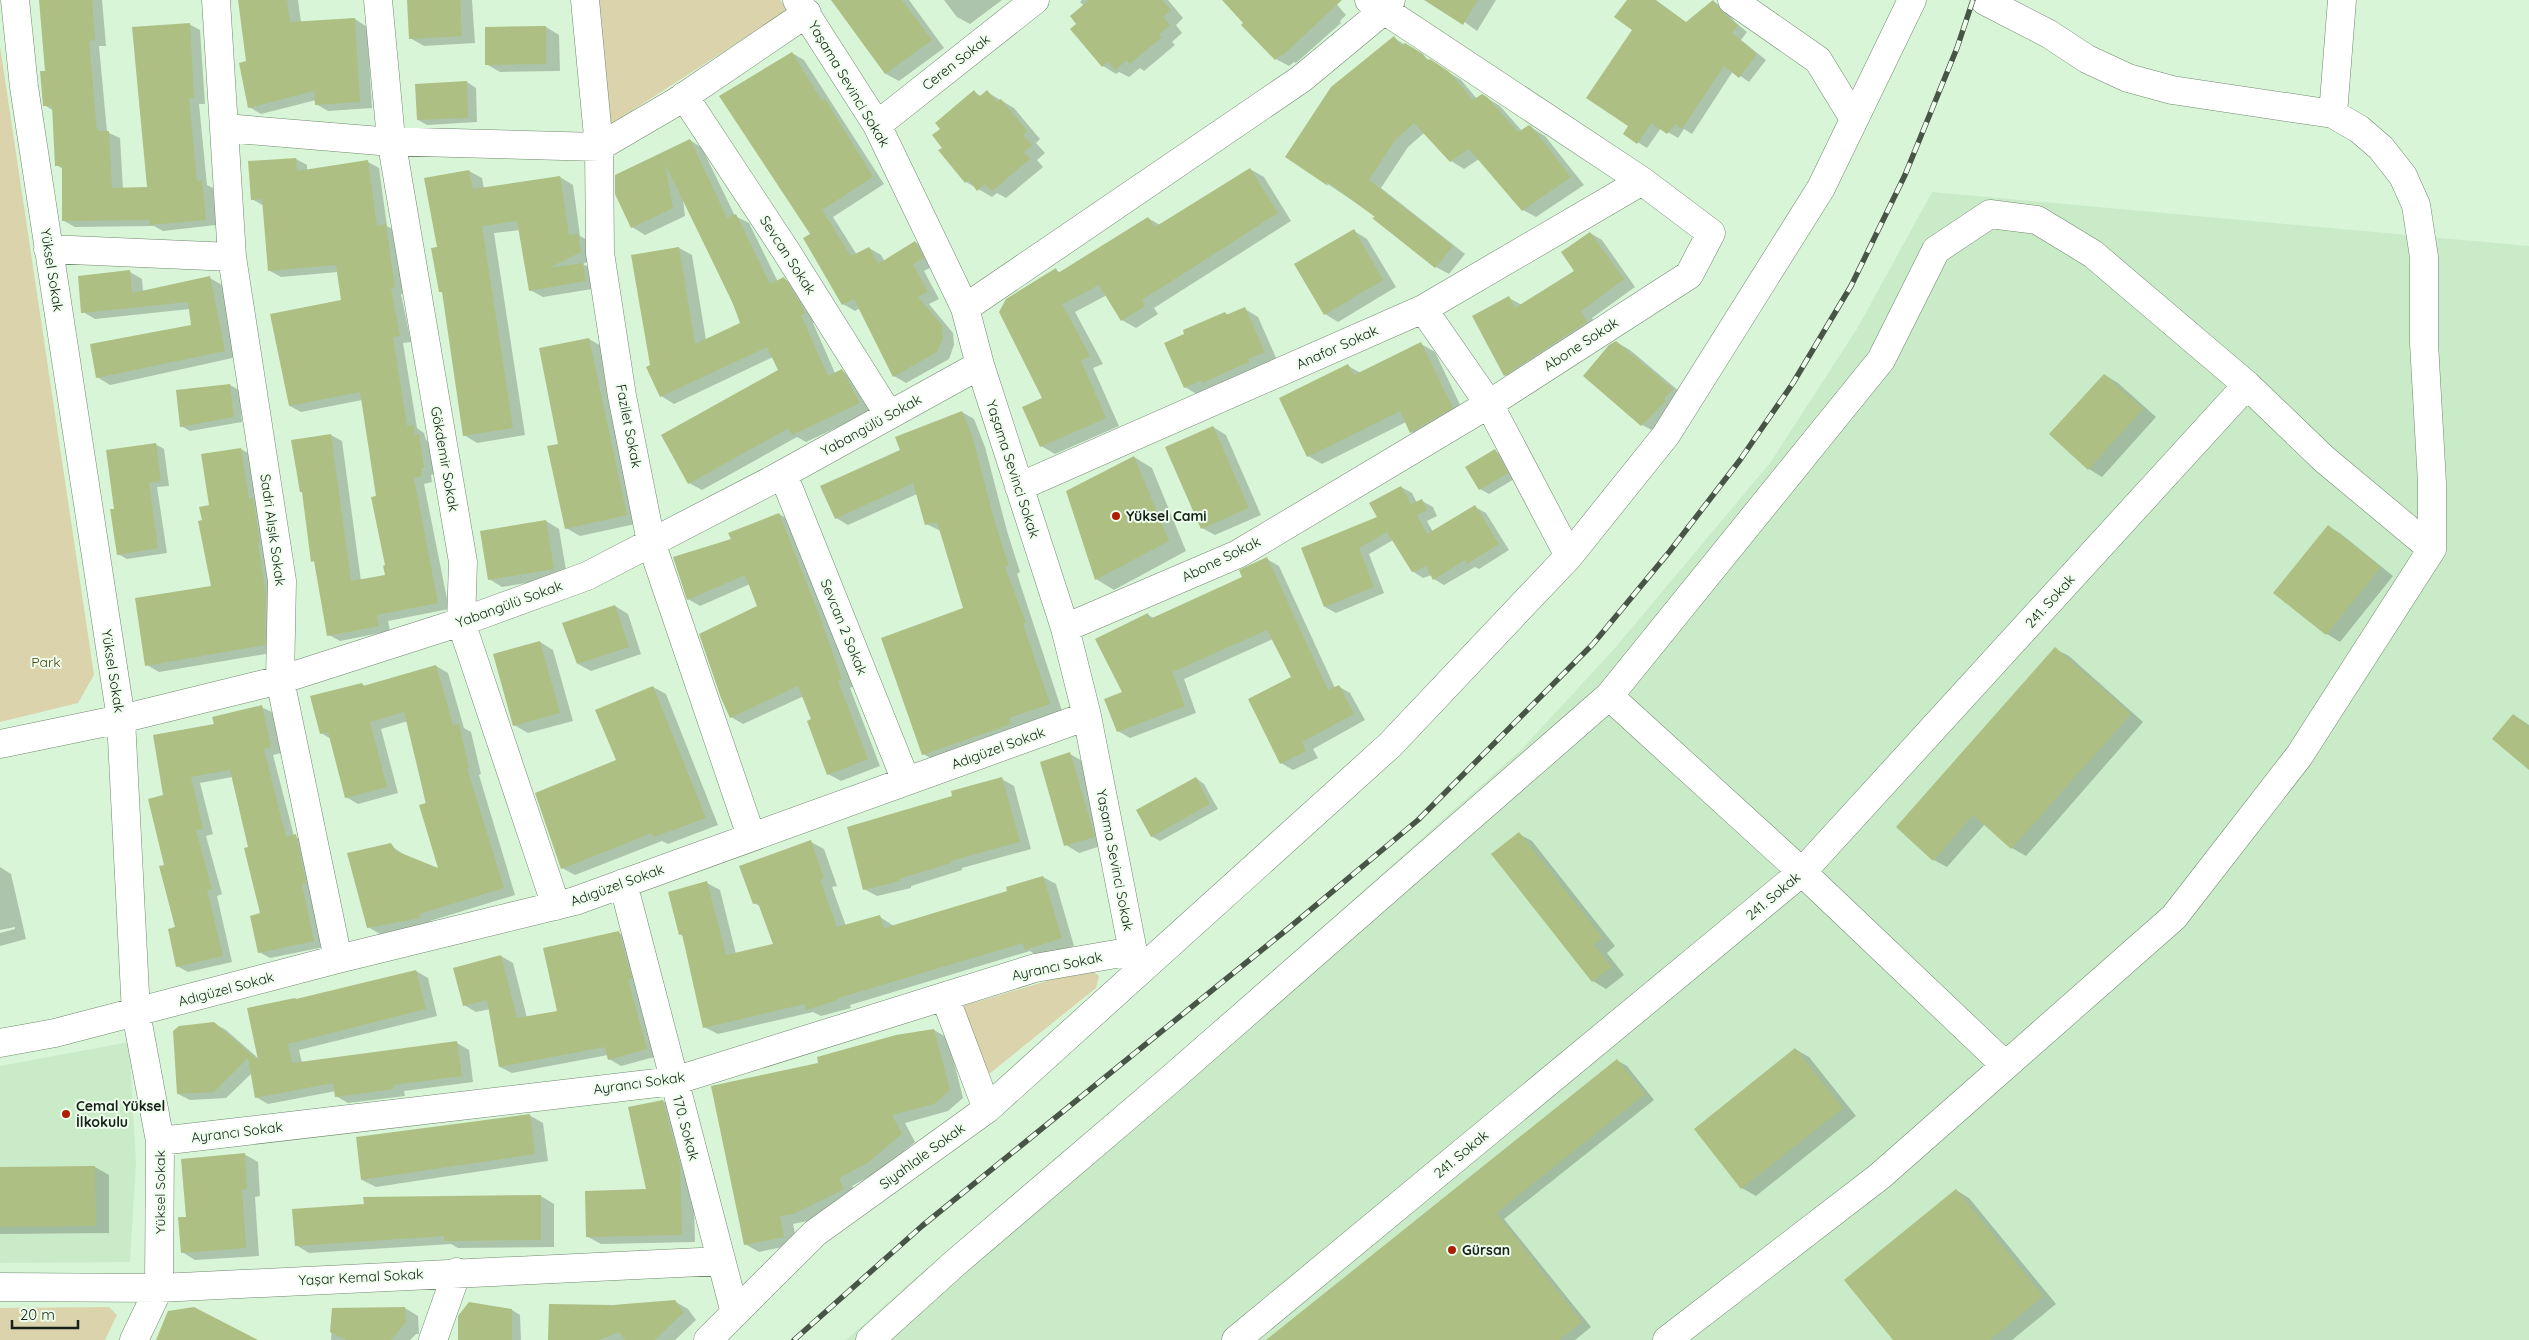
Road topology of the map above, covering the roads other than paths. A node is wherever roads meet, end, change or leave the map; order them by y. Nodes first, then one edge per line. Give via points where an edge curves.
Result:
1 (15, 0) edge
2 (216, 0) edge
3 (378, 0) edge
4 (585, 0) edge
5 (1034, 0) edge
6 (1732, 0) edge
7 (1912, 0) edge
8 (2342, 0) edge
9 (1985, 1) edge
10 (1381, 4) edge
11 (802, 7) edge
12 (684, 96) junction
13 (2333, 114) junction
14 (1854, 119) junction
15 (877, 125) junction
16 (225, 128) junction
17 (391, 139) junction
18 (599, 147) junction
19 (1642, 181) junction
20 (48, 249) junction
21 (232, 257) junction
22 (964, 308) junction
23 (1423, 309) junction
24 (980, 365) junction
25 (2246, 386) junction
26 (1488, 404) junction
27 (889, 415) junction
28 (783, 474) junction
29 (1019, 487) junction
30 (651, 542) junction
31 (2432, 549) junction
32 (1569, 556) junction
33 (461, 622) junction
34 (1065, 628) junction
35 (280, 680) junction
36 (1609, 696) junction
37 (1086, 716) junction
38 (121, 719) junction
39 (0, 744) edge
40 (906, 781) junction
41 (751, 836) junction
42 (1802, 872) junction
43 (624, 883) junction
44 (556, 906) junction
45 (338, 959) junction
46 (1135, 961) junction
47 (945, 997) junction
48 (136, 1013) junction
49 (0, 1043) edge
50 (2006, 1065) junction
51 (674, 1081) junction
52 (987, 1109) junction
53 (160, 1141) junction
54 (721, 1261) junction
55 (457, 1272) junction
56 (0, 1287) edge
57 (159, 1288) junction
58 (735, 1314) junction
59 (134, 1340) edge
60 (433, 1340) edge
61 (708, 1340) edge
62 (870, 1340) edge
63 (1236, 1340) edge
64 (1667, 1340) edge

1 - 20 street, Yüksel Sokak via 24,87
2 - 16 street, Sadri Alışık Sokak
3 - 17 street, Gökdemir Sokak
4 - 18 street, Fazilet Sokak
5 - 15 street, Ceren Sokak
6 - 14 street via 1818,60
7 - 14 street, Siyahlale Sokak
8 - 13 street
9 - 13 street via 2049,34 2087,59 2136,80 2172,90
10 - 19 street, Abone Sokak
10 - 22 street via 1301,79
11 - 12 street
11 - 15 street, Yaşama Sevinci Sokak
12 - 18 street
12 - 27 street, Sevcan Sokak
13 - 31 street via 2359,129 2381,148 2403,176 2416,205 2424,257
14 - 32 street, Siyahlale Sokak via 1821,188 1666,435
15 - 22 street, Yaşama Sevinci Sokak
16 - 17 street via 380,141
16 - 21 street, Sadri Alışık Sokak
17 - 18 street
17 - 33 street, Gökdemir Sokak via 462,562
18 - 30 street, Fazilet Sokak via 600,253 622,396
19 - 23 street, Anafor Sokak
19 - 26 street, Abone Sokak via 1711,233 1689,274
20 - 21 street
20 - 38 street, Yüksel Sokak
21 - 35 street, Sadri Alışık Sokak via 282,581
22 - 24 street, Yaşama Sevinci Sokak
23 - 26 street
23 - 29 street, Anafor Sokak
24 - 27 street, Yabangülü Sokak
24 - 29 street, Yaşama Sevinci Sokak
25 - 31 street via 2324,459
25 - 36 street via 2093,254 2037,220 1990,214 1936,250 1881,360
25 - 42 street, 241. Sokak
26 - 32 street
26 - 34 street, Abone Sokak via 1238,554
27 - 28 street, Yabangülü Sokak
28 - 30 street, Yabangülü Sokak
28 - 40 street, Sevcan 2 Sokak
29 - 34 street, Yaşama Sevinci Sokak
30 - 33 street, Yabangülü Sokak via 587,576
30 - 41 street, Fazilet Sokak
31 - 50 street via 2299,756 2174,917
32 - 46 street, Siyahlale Sokak via 1390,745
33 - 35 street, Yabangülü Sokak
33 - 44 street, Gökdemir Sokak
34 - 37 street, Yaşama Sevinci Sokak
35 - 38 street, Yabangülü Sokak
35 - 45 street, Sadri Alışık Sokak
36 - 42 street
36 - 62 street
37 - 40 street, Adıgüzel Sokak
37 - 46 street, Yaşama Sevinci Sokak
38 - 39 street, Yabangülü Sokak
38 - 48 street, Yüksel Sokak
40 - 41 street, Adıgüzel Sokak
41 - 43 street, Adıgüzel Sokak
42 - 50 street
42 - 63 street, 241. Sokak
43 - 44 street, Adıgüzel Sokak
43 - 51 street, 170. Sokak
44 - 45 street, Adıgüzel Sokak
45 - 48 street, Adıgüzel Sokak
46 - 47 street, Ayrancı Sokak via 1035,968
46 - 52 street, Siyahlale Sokak
47 - 51 street, Ayrancı Sokak
47 - 52 street
48 - 49 street, Adıgüzel Sokak
48 - 53 street, Yüksel Sokak
50 - 64 street via 1880,1176
51 - 53 street, Ayrancı Sokak
51 - 54 street, 170. Sokak
52 - 58 street, Siyahlale Sokak via 815,1233
53 - 57 street, Yüksel Sokak
54 - 55 street, Yaşar Kemal Sokak
54 - 58 street, 170. Sokak
55 - 57 street, Yaşar Kemal Sokak
55 - 60 street
56 - 57 street, Yaşar Kemal Sokak
57 - 59 street, Yüksel Sokak
58 - 61 street, Siyahlale Sokak

